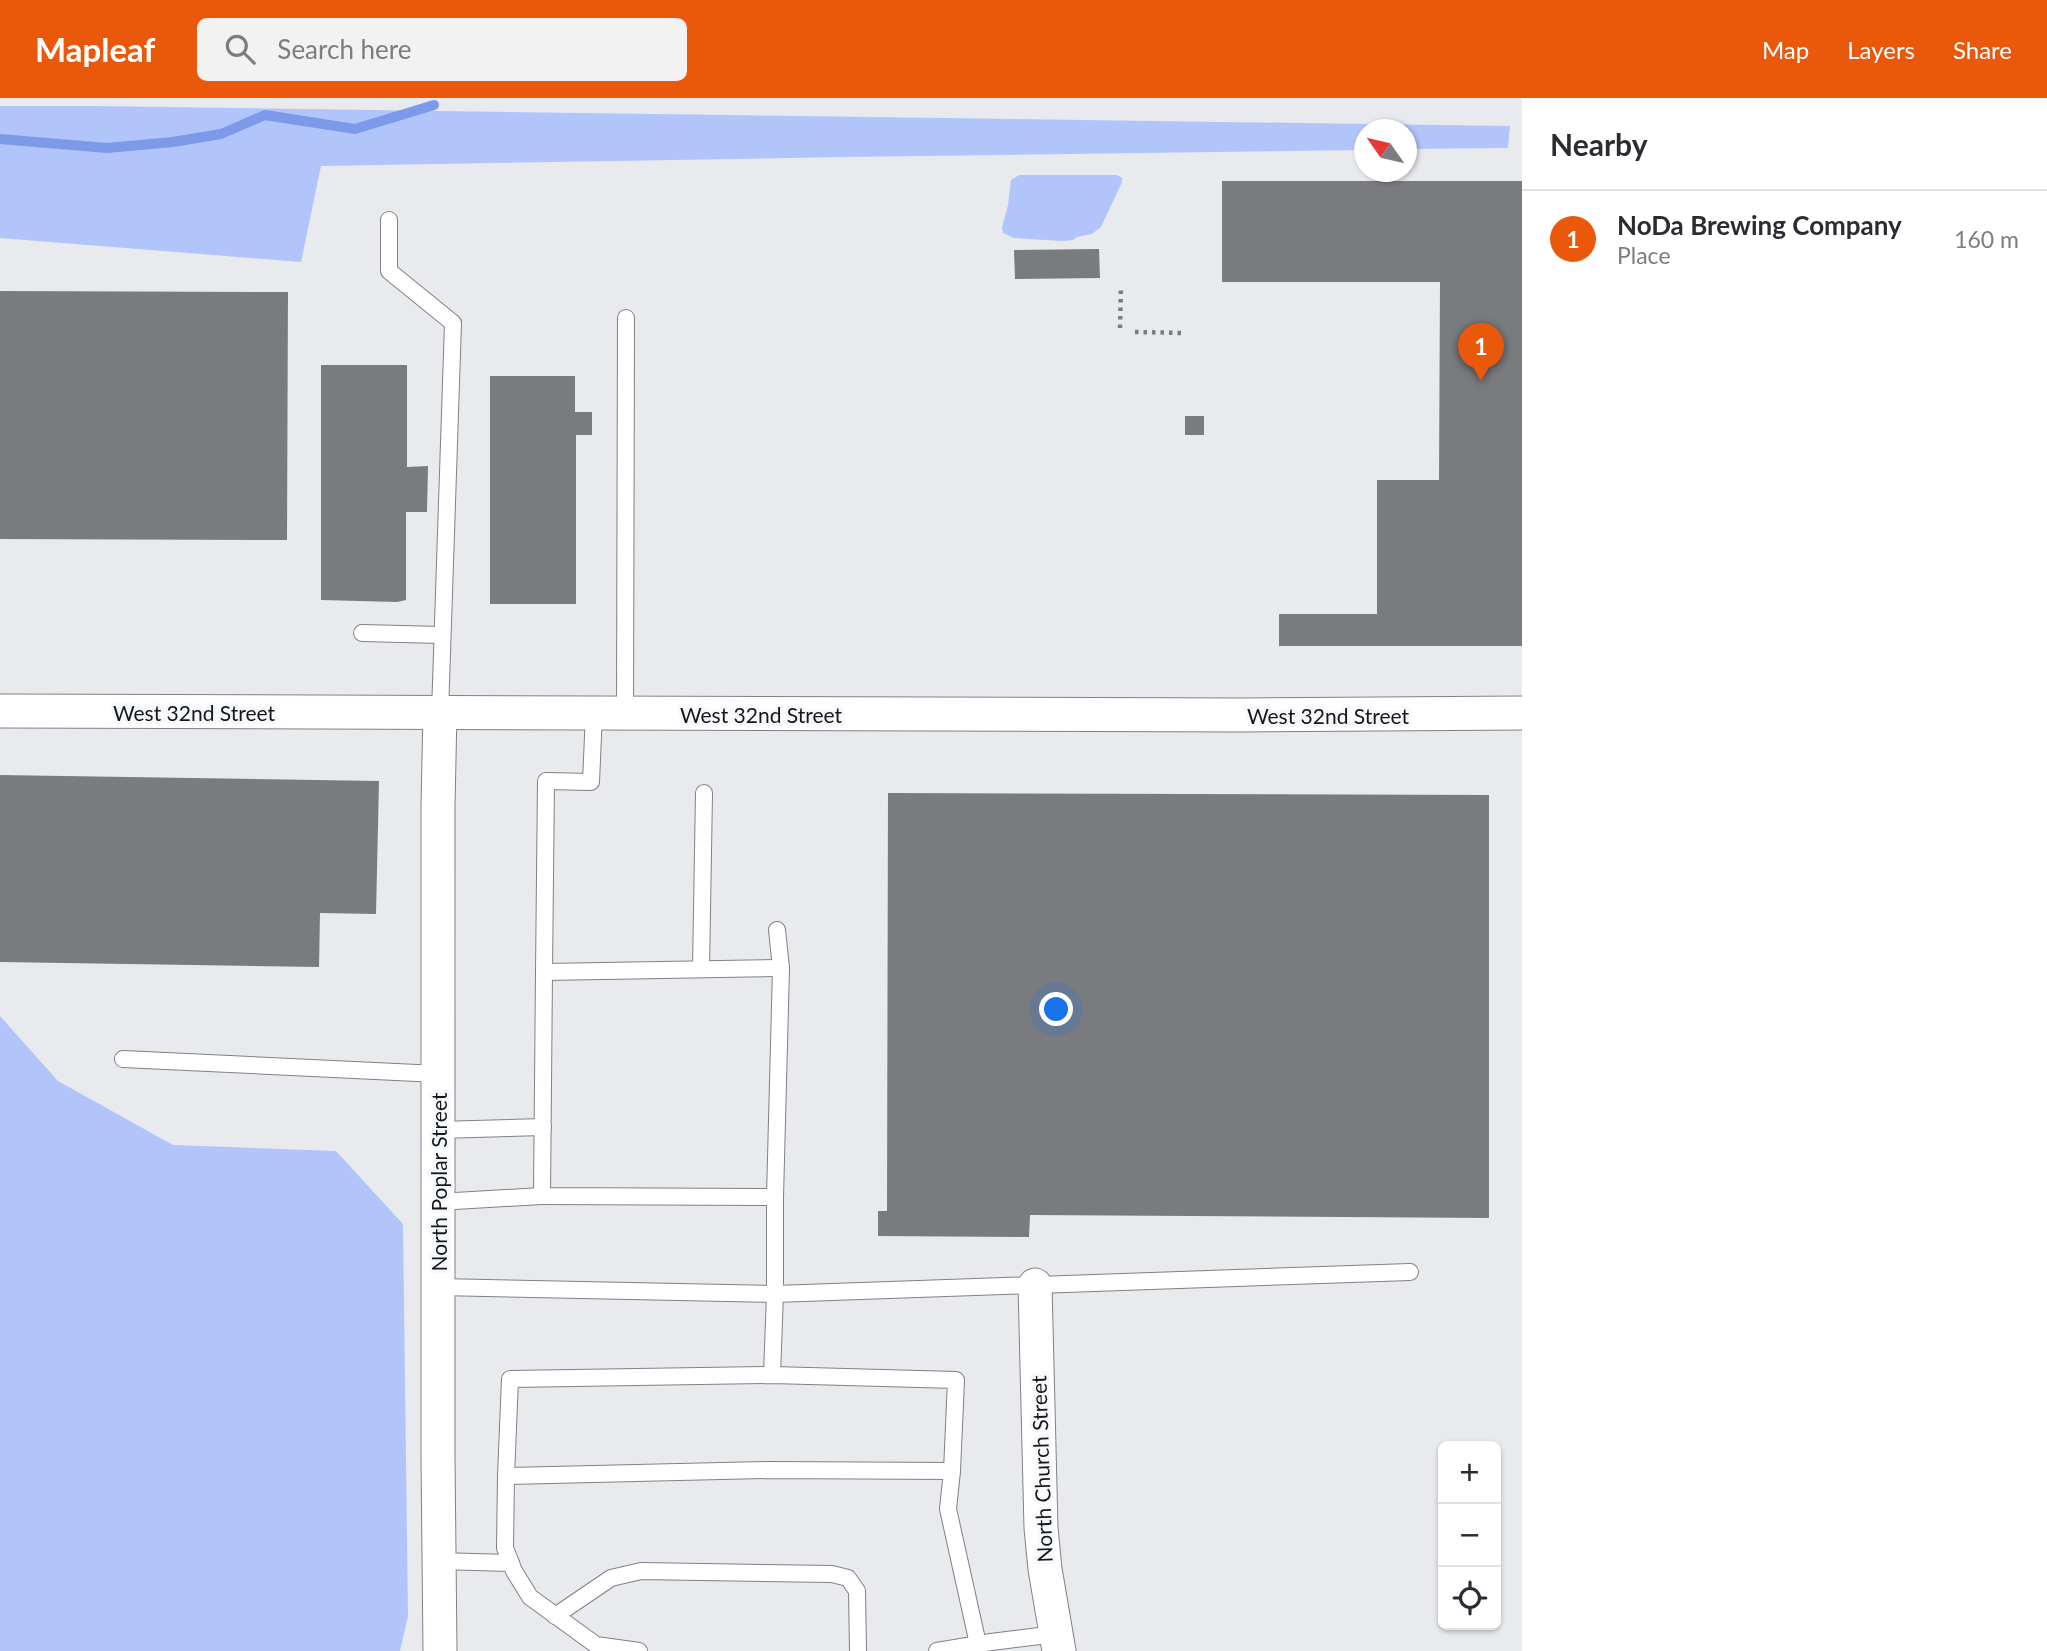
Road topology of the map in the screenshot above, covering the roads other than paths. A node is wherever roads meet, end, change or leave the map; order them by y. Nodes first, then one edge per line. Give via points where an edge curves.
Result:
1 (389, 219) dead end
2 (626, 318) dead end
3 (362, 633) dead end
4 (442, 635) junction
5 (0, 711) edge
6 (440, 713) junction
7 (609, 713) junction
8 (1522, 713) edge
9 (704, 793) dead end
10 (777, 930) dead end
11 (781, 968) junction
12 (701, 969) junction
13 (544, 972) junction
14 (123, 1059) dead end
15 (438, 1074) junction
16 (543, 1127) junction
17 (438, 1130) junction
18 (542, 1196) junction
19 (775, 1197) junction
20 (438, 1202) junction
21 (1410, 1272) dead end
22 (1035, 1285) junction
23 (438, 1287) junction
24 (775, 1294) junction
25 (772, 1375) junction
26 (952, 1471) junction
27 (506, 1476) junction
28 (438, 1561) junction
29 (511, 1563) junction
30 (555, 1616) junction
31 (1057, 1642) edge
32 (978, 1644) junction
33 (440, 1651) edge
34 (639, 1651) edge
35 (858, 1651) edge
36 (937, 1651) edge

1 - 4 lane via 389,271 453,323
2 - 7 lane
3 - 4 lane
4 - 6 lane
5 - 6 street, West 32nd Street
6 - 7 street, West 32nd Street
6 - 15 street, North Poplar Street
7 - 8 street, West 32nd Street
7 - 13 lane via 591,782 546,781
9 - 12 lane
10 - 11 lane
11 - 12 lane
11 - 19 lane
12 - 13 lane
13 - 16 lane
14 - 15 lane
15 - 17 street, North Poplar Street
16 - 17 lane
16 - 18 lane
17 - 20 street, North Poplar Street
18 - 19 lane
18 - 20 lane
19 - 24 lane
20 - 23 street, North Poplar Street
21 - 22 lane
22 - 24 lane
22 - 31 street, North Church Street via 1041,1528
23 - 24 lane
23 - 28 street, North Poplar Street
24 - 25 lane
25 - 26 lane via 956,1380
25 - 27 lane via 510,1379
26 - 27 lane
26 - 32 lane via 948,1509
27 - 29 lane via 505,1548
28 - 29 lane
28 - 33 street, North Poplar Street
29 - 30 lane via 530,1597
30 - 34 lane via 596,1646
30 - 35 lane via 611,1578 641,1571 832,1574 848,1578 857,1591
31 - 32 lane
32 - 36 lane

